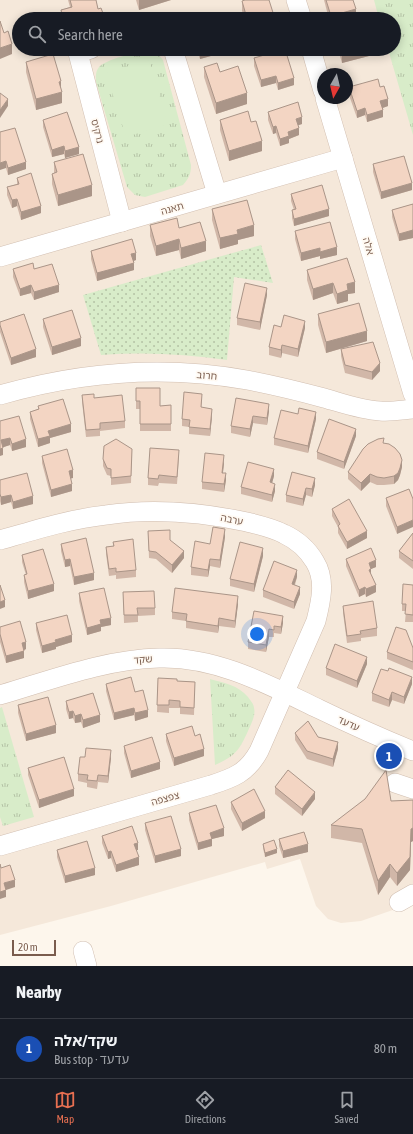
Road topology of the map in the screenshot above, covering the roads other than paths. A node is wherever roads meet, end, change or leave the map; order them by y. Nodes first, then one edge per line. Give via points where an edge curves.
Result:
1 (296, 0) edge
2 (300, 12) edge
3 (79, 56) edge
4 (176, 56) edge
5 (312, 56) edge
6 (317, 72) edge
7 (327, 104) edge
8 (343, 158) junction
9 (217, 194) junction
10 (122, 222) junction
11 (0, 257) edge
12 (413, 394) edge
13 (0, 395) edge
14 (413, 409) edge
15 (0, 540) edge
16 (285, 693) junction
17 (0, 695) edge
18 (412, 749) edge
19 (395, 783) dead end
20 (413, 789) edge
21 (0, 846) edge

1 - 2 street
3 - 10 street, נרקיס
4 - 9 street
5 - 6 street
7 - 8 street, אלה
8 - 9 street, תאנה
8 - 12 street, אלה
9 - 10 street, תאנה
10 - 11 street, תאנה
13 - 14 street, חרוב via 71,378 163,372 205,374 245,380 365,410
15 - 16 street, ערבה via 77,520 125,512 158,511 211,515 268,527 284,534 298,542 316,563 322,590 316,621
16 - 17 street, שקד via 208,663 161,657 118,662 88,669
16 - 18 street, עדעד
16 - 21 street, צפצפה via 255,759 240,774 211,785
19 - 20 street

